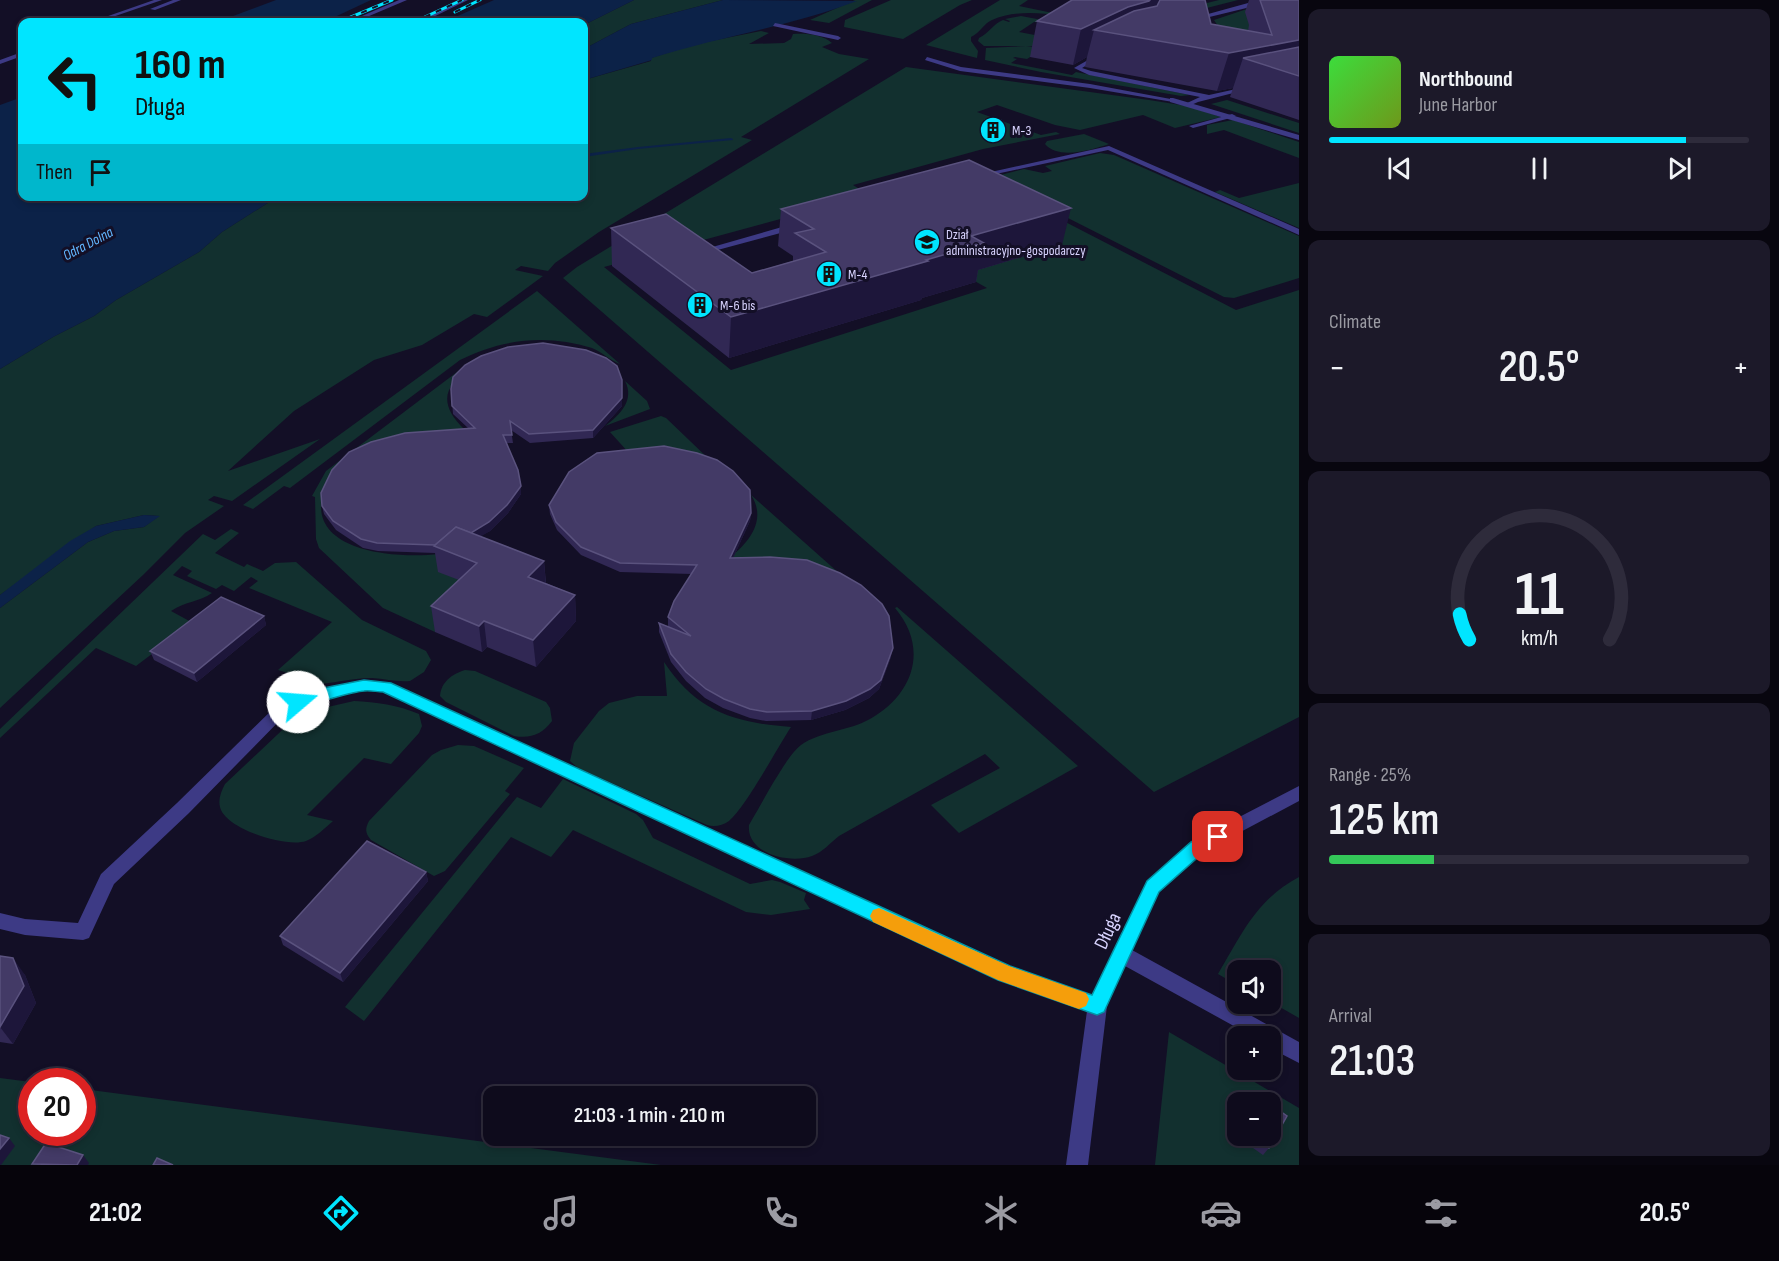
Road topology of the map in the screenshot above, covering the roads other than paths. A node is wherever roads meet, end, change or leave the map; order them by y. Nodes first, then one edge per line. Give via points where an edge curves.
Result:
1 (159, 0) edge
2 (178, 0) edge
3 (404, 0) edge
4 (465, 0) edge
5 (1262, 1) edge
6 (1275, 6) edge
7 (106, 18) edge
8 (126, 18) edge
9 (361, 18) edge
10 (427, 18) edge
11 (1182, 21) edge
12 (775, 25) dead end
13 (838, 38) dead end
14 (18, 48) edge
15 (1109, 50) edge
16 (0, 55) edge
17 (18, 55) edge
18 (927, 58) dead end
19 (0, 62) edge
20 (1261, 86) edge
21 (1209, 97) junction
22 (1173, 100) joint
23 (1189, 104) junction
24 (1232, 116) junction
25 (1193, 126) dead end
26 (1299, 138) edge
27 (967, 178) edge
28 (801, 224) edge
29 (1299, 232) edge
30 (688, 255) edge
31 (1299, 793) edge
32 (0, 921) edge
33 (1122, 954) junction
34 (1097, 1006) junction
35 (1250, 1026) edge
36 (1281, 1043) edge
37 (1299, 1053) edge
38 (1077, 1165) edge

1 - 7 lane
2 - 8 lane
3 - 9 lane
4 - 10 lane
5 - 6 lane
5 - 11 lane
12 - 13 lane
14 - 16 lane
15 - 21 lane via 1077,68
17 - 19 lane
18 - 22 lane via 960,69
20 - 21 lane
21 - 23 lane
22 - 23 street
23 - 24 street
24 - 25 lane
24 - 26 street
27 - 29 lane via 1110,148
28 - 30 lane
31 - 33 lane, Długa via 1197,847 1153,886
32 - 34 lane via 83,932 106,879 283,708 313,696 364,685 386,687 1005,974
33 - 34 lane, Długa
33 - 35 lane
34 - 38 lane, Długa
36 - 37 lane

